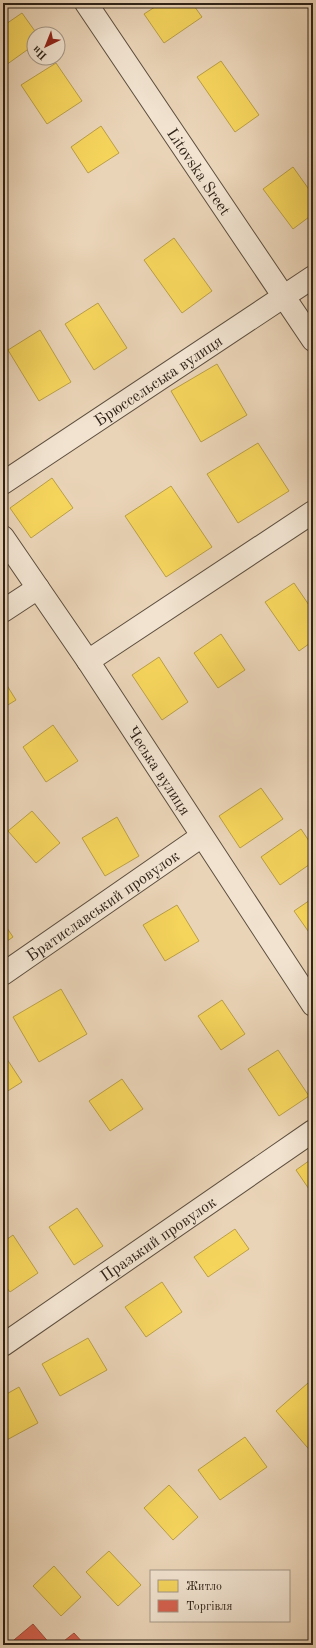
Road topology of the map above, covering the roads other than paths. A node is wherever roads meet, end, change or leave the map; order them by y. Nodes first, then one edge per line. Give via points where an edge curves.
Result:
1 (86, 3) edge
2 (313, 277) edge
3 (284, 296) junction
4 (313, 340) edge
5 (3, 483) edge
6 (313, 512) edge
7 (3, 537) edge
8 (38, 588) junction
9 (3, 611) edge
10 (88, 661) junction
11 (202, 836) junction
12 (3, 974) edge
13 (313, 1005) edge
14 (313, 1131) edge
15 (3, 1344) edge

1 - 3 street, Litovska Sreet
2 - 3 street, Брюссельська вулиця
3 - 4 street, Litovska Sreet
3 - 5 street, Брюссельська вулиця
6 - 10 street
7 - 8 street, Чеська вулиця
8 - 9 street
8 - 10 street, Чеська вулиця
10 - 11 street, Чеська вулиця
11 - 12 street, Братиславський провулок
11 - 13 street, Чеська вулиця
14 - 15 street, Празький провулок

